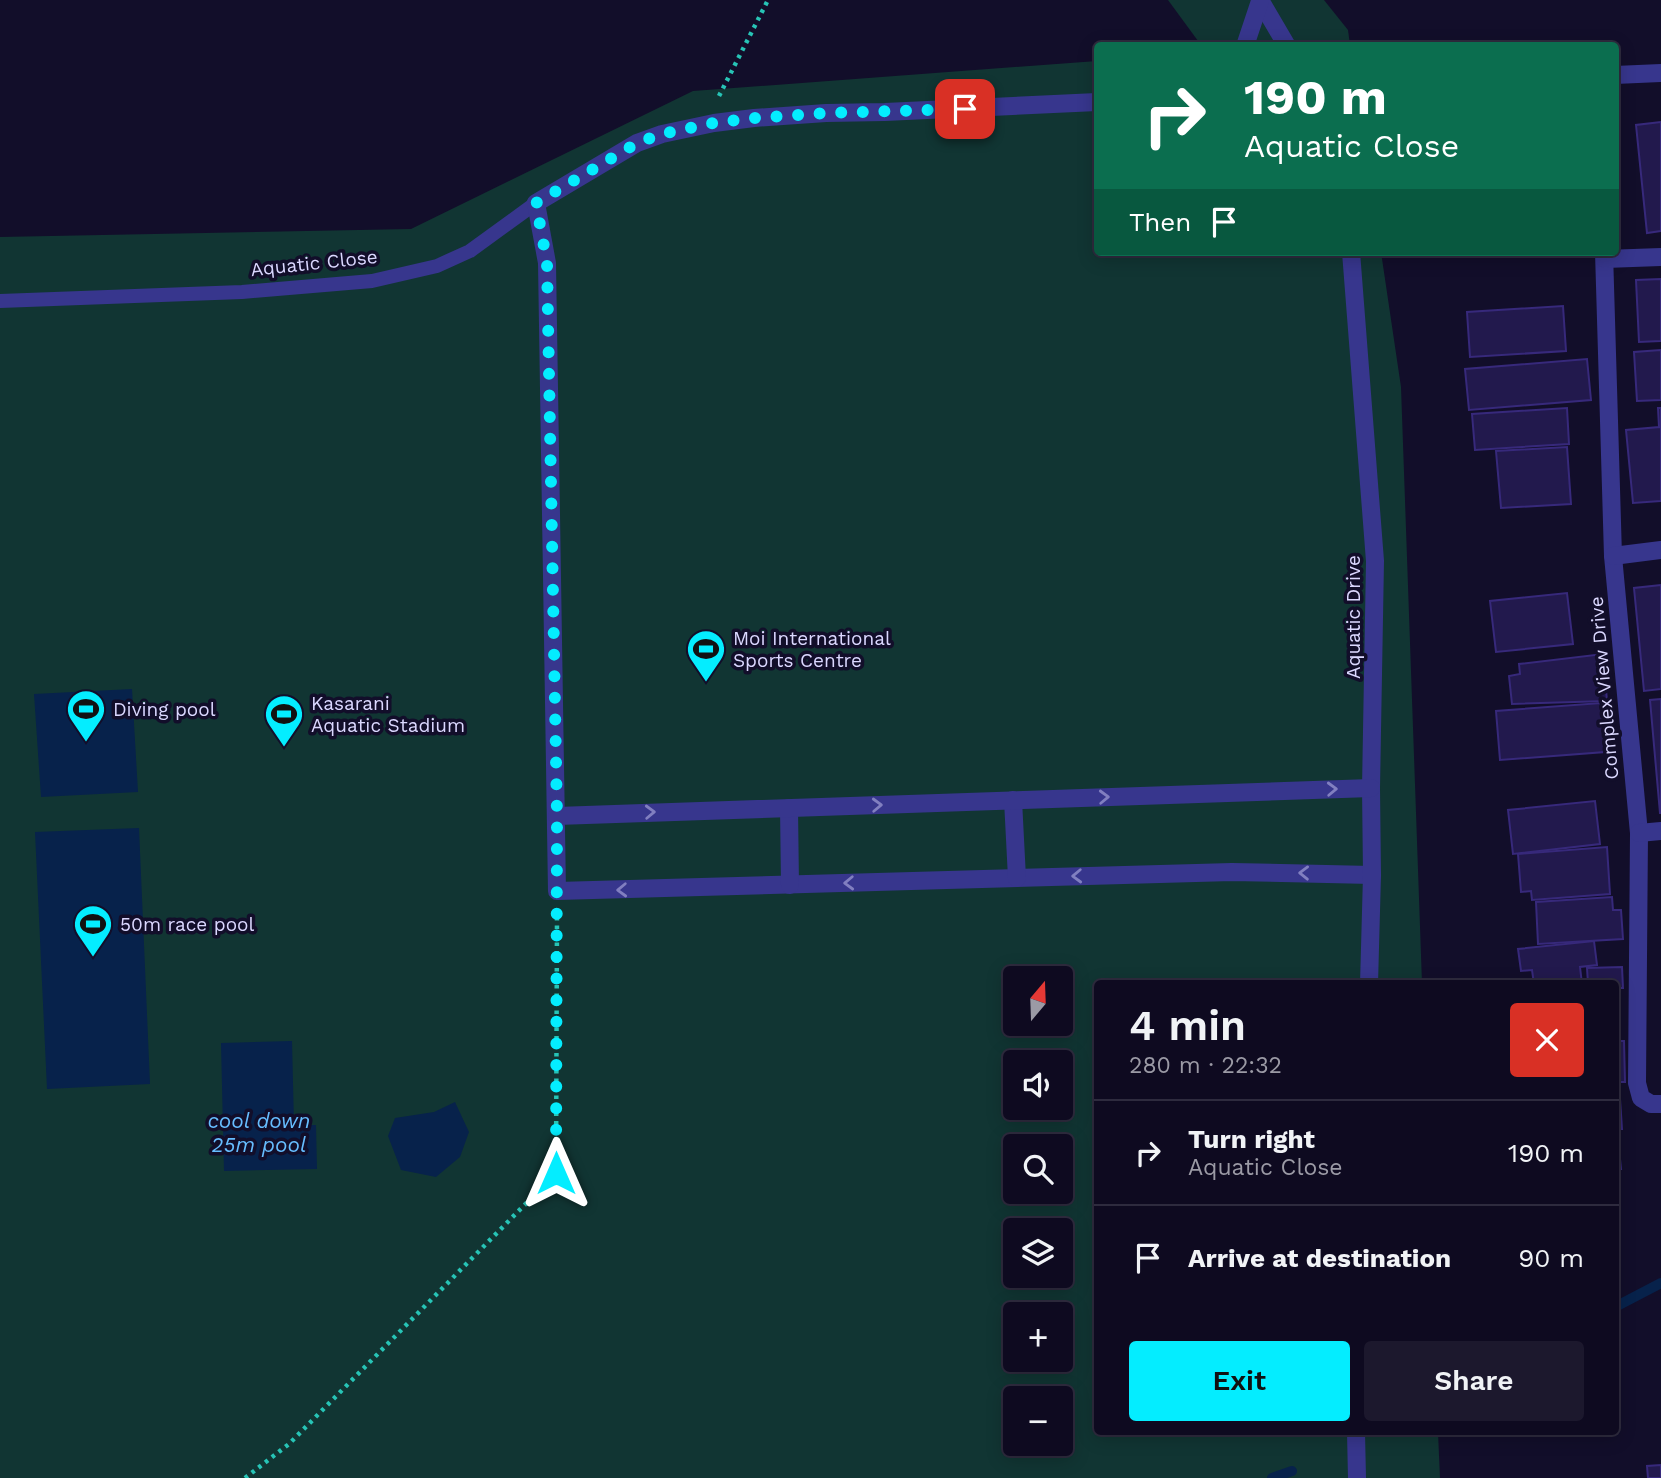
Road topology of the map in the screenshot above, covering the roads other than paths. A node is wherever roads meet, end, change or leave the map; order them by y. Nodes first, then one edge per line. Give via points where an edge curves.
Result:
1 (1260, 0) edge
2 (1246, 42) edge
3 (1285, 42) edge
4 (1661, 74) edge
5 (1619, 75) edge
6 (1094, 102) edge
7 (536, 203) junction
8 (1351, 256) edge
9 (1605, 256) edge
10 (1661, 257) edge
11 (0, 301) edge
12 (1661, 550) edge
13 (1613, 556) junction
14 (1371, 788) junction
15 (1013, 800) junction
16 (789, 808) junction
17 (557, 816) junction
18 (1661, 831) edge
19 (1639, 833) junction
20 (1372, 875) junction
21 (1017, 878) junction
22 (790, 885) junction
23 (1369, 980) edge
24 (1661, 1104) edge
25 (1356, 1435) edge
26 (1357, 1478) edge

1 - 2 street
1 - 3 street
4 - 5 street
6 - 7 street, Aquatic Close via 826,113 713,123 637,143
7 - 11 lane, Aquatic Close via 470,251 438,266 372,281 242,292
7 - 17 street via 547,263
8 - 14 street, Aquatic Drive via 1375,561
9 - 10 street
9 - 13 street, Complex View Drive
12 - 13 street
13 - 19 street, Complex View Drive
15 -> 14 street
14 - 20 street, Aquatic Drive
16 -> 15 street
15 - 21 street
17 -> 16 street
16 - 22 street
22 -> 17 street via 557,891
18 - 19 street
19 - 24 street, Complex View Drive via 1637,1083 1641,1098
20 -> 21 street via 1233,872
20 - 23 street, Aquatic Drive
21 -> 22 street
25 - 26 street

